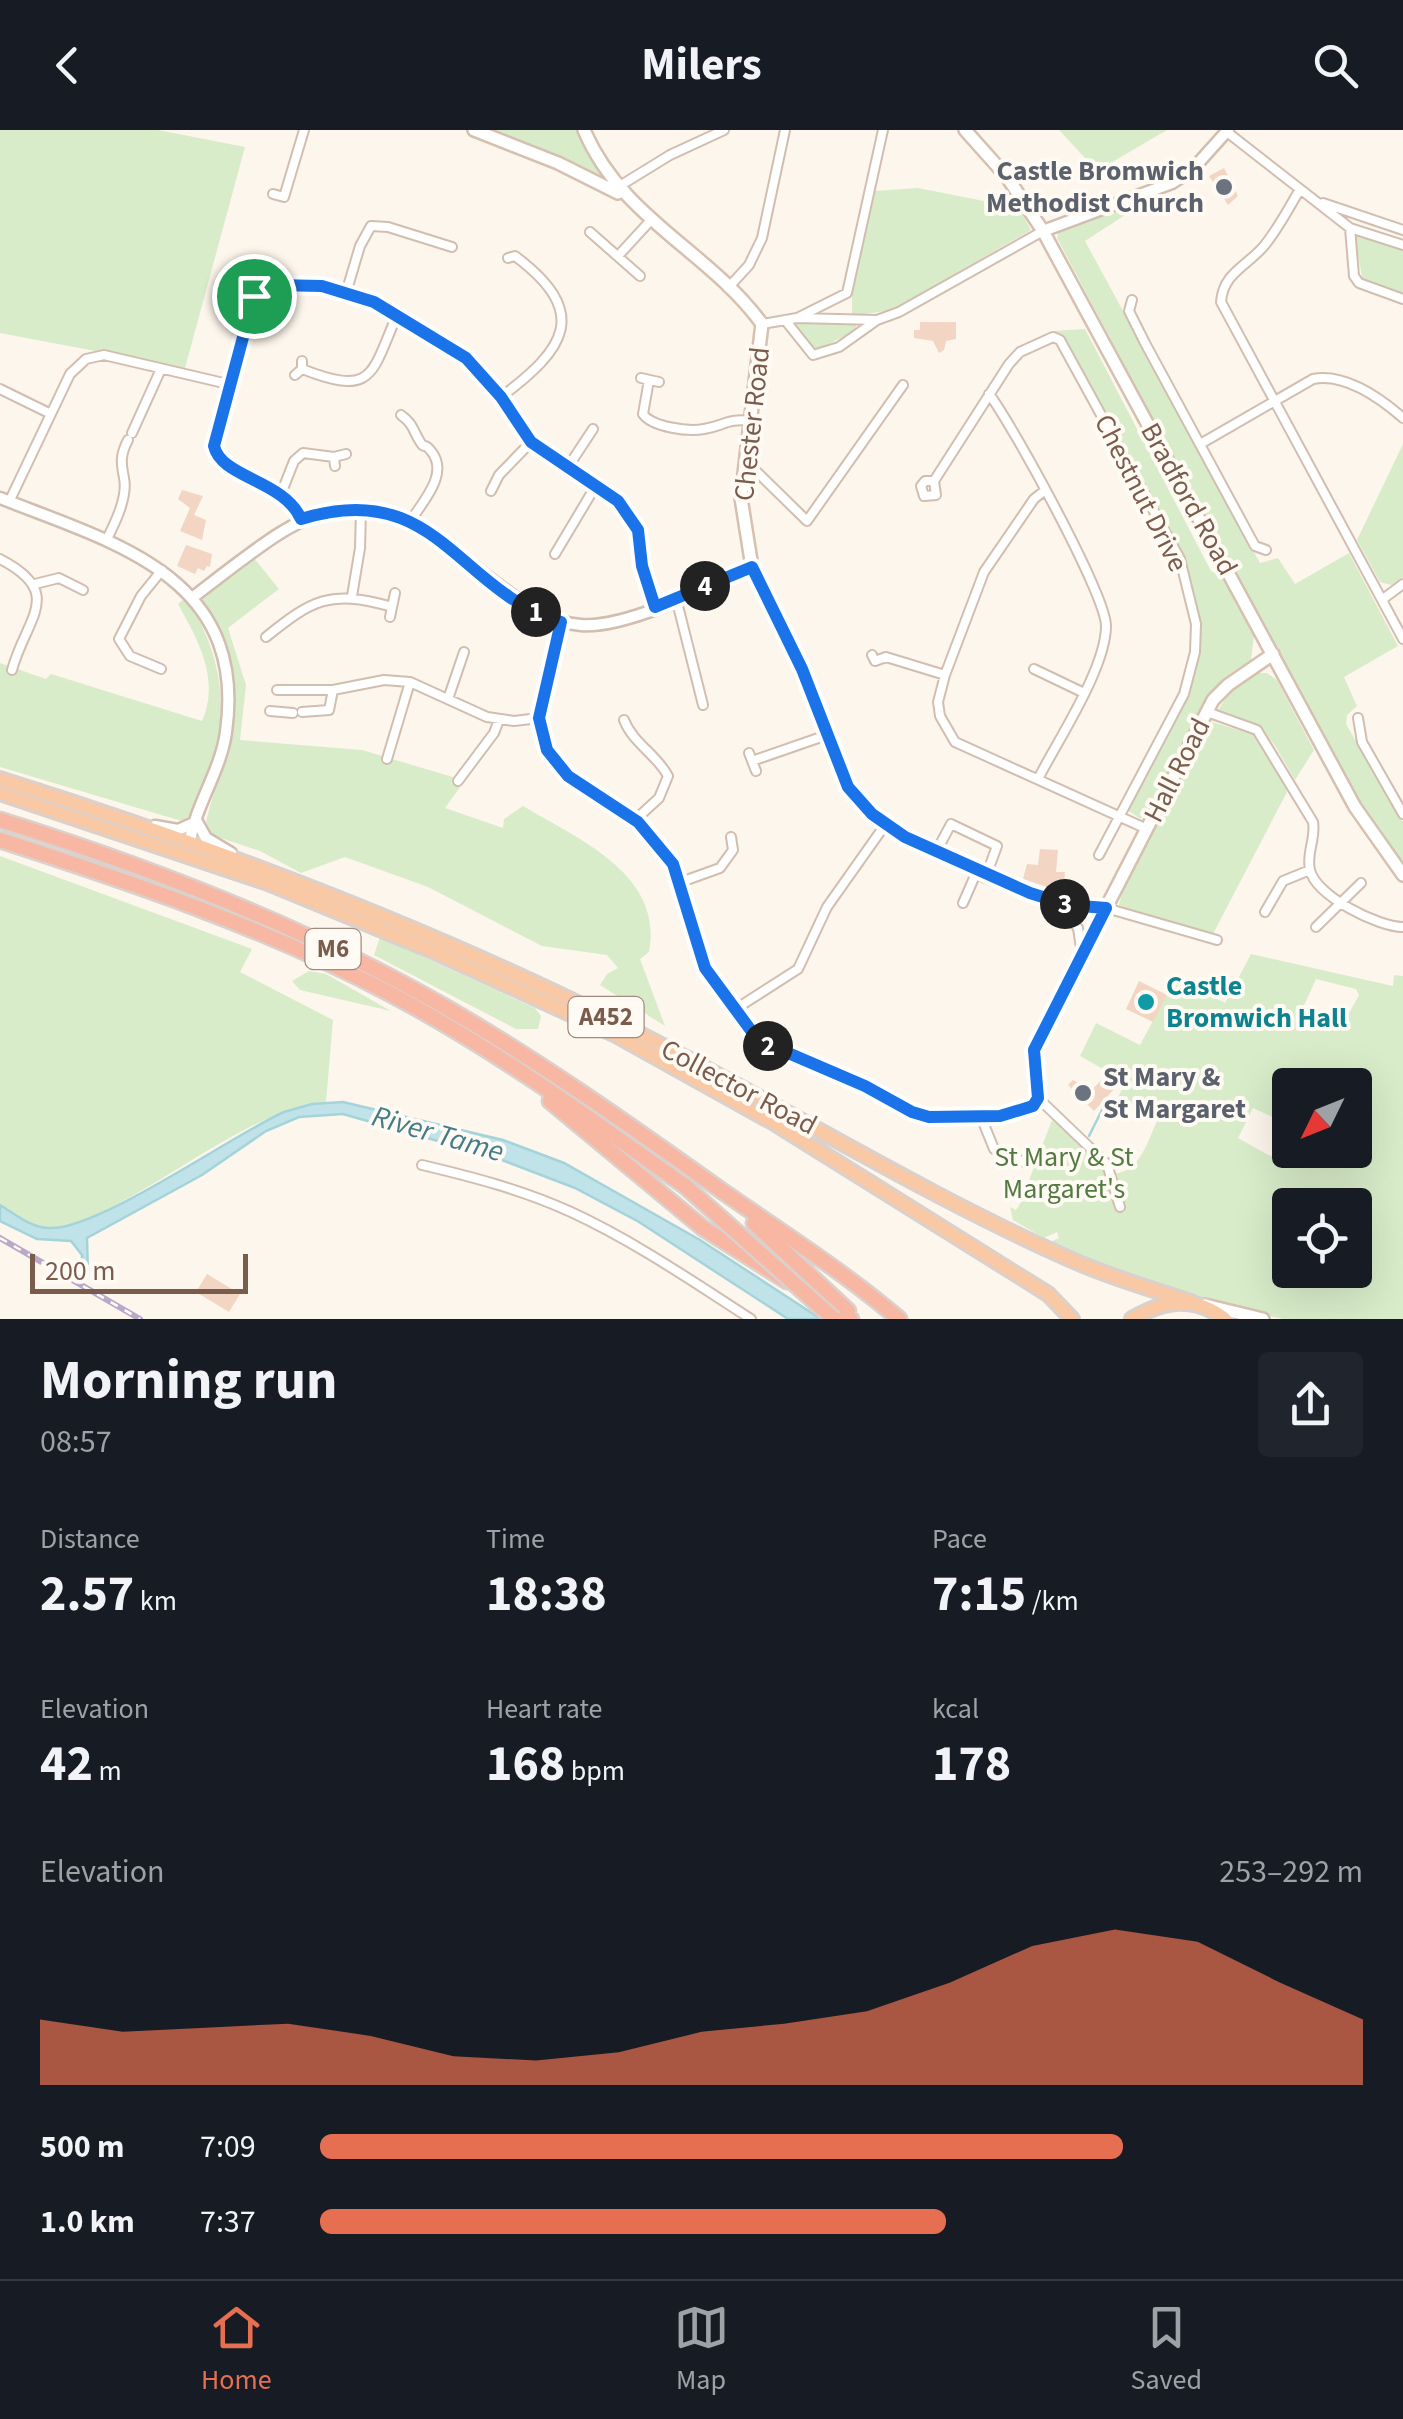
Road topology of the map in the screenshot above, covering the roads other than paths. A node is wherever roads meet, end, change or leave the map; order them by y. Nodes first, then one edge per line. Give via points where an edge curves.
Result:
1 (304, 130) edge
2 (474, 130) edge
3 (584, 130) edge
4 (724, 130) edge
5 (785, 130) edge
6 (883, 130) edge
7 (965, 130) edge
8 (1227, 131) edge
9 (618, 187) junction
10 (1300, 189) junction
11 (273, 194) dead end
12 (626, 198) junction
13 (1318, 202) junction
14 (651, 220) junction
15 (1350, 228) junction
16 (1403, 230) edge
17 (1043, 231) junction
18 (590, 232) dead end
19 (1403, 245) edge
20 (452, 248) dead end
21 (514, 254) dead end
22 (618, 256) junction
23 (640, 276) dead end
24 (728, 288) junction
25 (346, 293) junction
26 (844, 296) junction
27 (1403, 299) edge
28 (1132, 300) dead end
29 (397, 314) junction
30 (798, 318) junction
31 (784, 320) junction
32 (847, 320) junction
33 (877, 320) junction
34 (762, 324) junction
35 (299, 368) dead end
36 (160, 369) junction
37 (650, 380) dead end
38 (228, 384) junction
39 (904, 384) dead end
40 (0, 389) edge
41 (989, 394) junction
42 (501, 397) junction
43 (1274, 401) junction
44 (50, 414) junction
45 (401, 415) dead end
46 (1403, 418) edge
47 (750, 421) junction
48 (122, 422) dead end
49 (587, 430) dead end
50 (127, 439) junction
51 (531, 442) junction
52 (1202, 443) junction
53 (346, 454) dead end
54 (744, 464) junction
55 (568, 467) junction
56 (934, 481) dead end
57 (594, 487) junction
58 (491, 491) dead end
59 (1044, 491) junction
60 (281, 494) junction
61 (5, 500) edge
62 (360, 508) junction
63 (301, 519) junction
64 (410, 522) junction
65 (107, 539) junction
66 (1266, 550) dead end
67 (555, 554) dead end
68 (0, 559) edge
69 (752, 567) junction
70 (162, 570) junction
71 (36, 584) junction
72 (1403, 584) edge
73 (83, 590) dead end
74 (396, 593) dead end
75 (352, 596) junction
76 (192, 598) junction
77 (676, 598) junction
78 (1382, 599) junction
79 (390, 606) junction
80 (655, 607) junction
81 (390, 618) dead end
82 (561, 622) junction
83 (275, 630) junction
84 (266, 637) dead end
85 (1403, 639) edge
86 (282, 640) dead end
87 (464, 652) dead end
88 (872, 654) dead end
89 (1273, 654) junction
90 (462, 663) junction
91 (472, 665) dead end
92 (160, 668) dead end
93 (1034, 669) dead end
94 (12, 670) dead end
95 (945, 675) junction
96 (410, 682) junction
97 (333, 690) junction
98 (1082, 692) junction
99 (448, 699) junction
100 (703, 706) dead end
101 (270, 711) dead end
102 (292, 712) junction
103 (1207, 712) junction
104 (539, 718) junction
105 (1358, 718) dead end
106 (499, 720) junction
107 (624, 720) dead end
108 (827, 735) junction
109 (386, 758) dead end
110 (756, 772) dead end
111 (0, 779) edge
112 (458, 780) dead end
113 (1038, 780) junction
114 (0, 793) edge
115 (1403, 814) edge
116 (1119, 816) junction
117 (0, 820) edge
118 (634, 820) junction
119 (137, 822) junction
120 (197, 822) junction
121 (885, 825) junction
122 (1147, 829) junction
123 (731, 837) dead end
124 (0, 840) edge
125 (190, 841) junction
126 (733, 850) junction
127 (745, 851) dead end
128 (936, 852) junction
129 (1098, 855) dead end
130 (245, 862) junction
131 (1310, 870) junction
132 (981, 873) junction
133 (1403, 875) edge
134 (268, 882) junction
135 (681, 882) junction
136 (1361, 883) dead end
137 (1055, 901) junction
138 (1338, 902) junction
139 (963, 904) dead end
140 (1106, 908) junction
141 (1265, 912) dead end
142 (1316, 927) dead end
143 (1403, 927) edge
144 (1216, 940) dead end
145 (1081, 953) junction
146 (734, 1010) junction
147 (478, 1046) junction
148 (1038, 1098) junction
149 (981, 1117) junction
150 (639, 1133) junction
151 (1024, 1162) dead end
152 (422, 1165) dead end
153 (1120, 1207) dead end
154 (1196, 1303) junction
155 (751, 1319) edge
156 (834, 1319) edge
157 (854, 1319) edge
158 (899, 1319) edge
159 (1072, 1319) edge
160 (1132, 1319) edge
161 (1225, 1319) edge
162 (1263, 1319) edge

1 - 11 street via 284,197
2 - 12 main road
3 - 9 main road, Chester Road
4 - 9 street
5 - 24 street via 762,238
6 - 26 street
7 - 17 main road, Bradford Road
8 - 10 street
8 - 17 street via 1172,184
9 - 12 main road, Chester Road
10 - 13 street
10 - 43 street via 1266,244 1222,286 1221,302
12 - 14 main road, Chester Road
13 - 15 street
13 - 16 street
14 - 22 street
14 - 24 main road, Chester Road
15 - 19 street
15 - 27 street via 1358,283
17 - 33 street
17 - 89 main road, Bradford Road
18 - 22 street
20 - 25 street via 371,226
21 - 42 street via 556,296 562,321 549,358
22 - 23 street
24 - 34 main road, Chester Road
25 - 29 street
25 - 38 street via 307,284 259,290
26 - 30 street
26 - 32 street
28 - 52 street via 1129,311
29 - 35 street via 363,380 344,382
29 - 42 street via 466,358
30 - 31 street
30 - 32 street
31 - 33 street via 813,354 840,346
31 - 34 street
32 - 33 street
34 - 47 main road, Chester Road
36 - 38 street
36 - 44 street via 95,355 70,374
36 - 50 street
37 - 47 street via 643,414 652,423 703,430 730,418
38 - 60 street via 216,454
39 - 54 street via 807,521
40 - 44 street
41 - 56 street
41 - 59 street
41 - 116 street, Chestnut Drive via 1020,352 1046,338 1060,340 1180,559 1196,624 1194,652 1184,694
42 - 51 street
43 - 46 street via 1313,380 1336,378
43 - 52 street
43 - 78 street
44 - 61 street
45 - 64 street via 418,421 420,441 432,452 438,475
47 - 54 main road, Chester Road
48 - 50 street
49 - 55 street
50 - 65 street via 120,513
51 - 55 street
51 - 58 street
52 - 66 street via 1254,546
53 - 60 street via 334,461 303,453
54 - 69 main road, Chester Road via 741,498
55 - 57 street
57 - 67 street via 556,541
57 - 80 street via 618,501 638,530
59 - 95 street via 984,572
59 - 98 street via 1104,610 1102,652
60 - 63 street
61 - 65 street
62 - 63 street
62 - 64 street
62 - 75 street
63 - 76 street
64 - 82 street via 532,610
65 - 70 street
68 - 71 street
69 - 77 street
69 - 108 main road, Chester Road
70 - 76 street
70 - 92 street via 119,639 123,651 145,668
71 - 73 street via 59,578
71 - 94 street via 36,614
72 - 78 street
74 - 79 street
75 - 79 street
75 - 83 street via 313,602
76 - 120 street via 218,645 228,690 226,738
77 - 80 street
77 - 100 street
78 - 85 street
79 - 81 street
80 - 82 street via 599,625
82 - 104 street
83 - 84 street
83 - 86 street
87 - 90 street
88 - 95 street via 876,661
89 - 103 main road, Hall Road via 1228,685
89 - 133 main road, Bradford Road via 1355,807
90 - 91 street
90 - 99 street
93 - 98 street
95 - 113 street via 938,702 955,742
96 - 97 street
96 - 99 street
96 - 109 street
97 - 102 street via 329,710
97 - 102 street via 280,690
98 - 113 street
99 - 106 street
101 - 102 street
103 - 122 main road, Hall Road
103 - 131 street via 1262,736 1313,822
104 - 106 street
104 - 118 street via 558,766
105 - 115 street via 1362,742
106 - 112 street
107 - 118 street via 668,776 659,798
108 - 110 street via 751,757
108 - 121 main road, Chester Road via 848,787
111 - 119 highway, Collector Road / A452
113 - 116 street
114 - 134 highway, Collector Road / A452
116 - 122 street
116 - 129 street, Chestnut Drive
117 - 150 highway, M6 via 104,852 366,965 489,1034
118 - 135 street via 654,838
119 - 120 street via 178,830
119 - 125 highway, Collector Road / A452
120 - 125 street
120 - 130 street via 206,838
121 - 128 main road, Chester Road
121 - 146 street via 827,907 798,969
122 - 140 main road, Hall Road
123 - 126 street
124 - 147 highway, M6 via 195,905 294,947
125 - 130 highway, Collector Road / A452
125 - 134 highway via 198,851
126 - 127 street
126 - 135 street via 720,868
128 - 132 main road, Chester Road
128 - 132 street via 951,824 997,846
130 - 154 highway, Collector Road / A452 via 432,935 620,1024 1063,1256
131 - 138 street
131 - 141 street via 1283,881 1269,895
132 - 137 main road, Chester Road
132 - 139 street
134 - 159 highway, Collector Road / A452 via 453,960 675,1066 1048,1294
135 - 146 street via 705,968
136 - 138 street
137 - 140 main road, Chester Road
137 - 145 street via 1078,928
138 - 142 street
138 - 143 street via 1386,926
140 - 144 street
140 - 145 street
145 - 148 street via 1034,1050
146 - 149 street via 768,1046 912,1112
147 - 156 highway, M6, bridge via 686,1186
147 - 157 highway via 714,1236
148 - 149 street via 1024,1112
148 - 153 street via 1108,1164
149 - 151 street via 994,1149
150 - 157 highway, M6 via 754,1223
150 - 158 highway
152 - 155 street via 568,1210
154 - 160 highway via 1161,1304
154 - 161 highway, Collector Road
154 - 162 main road

